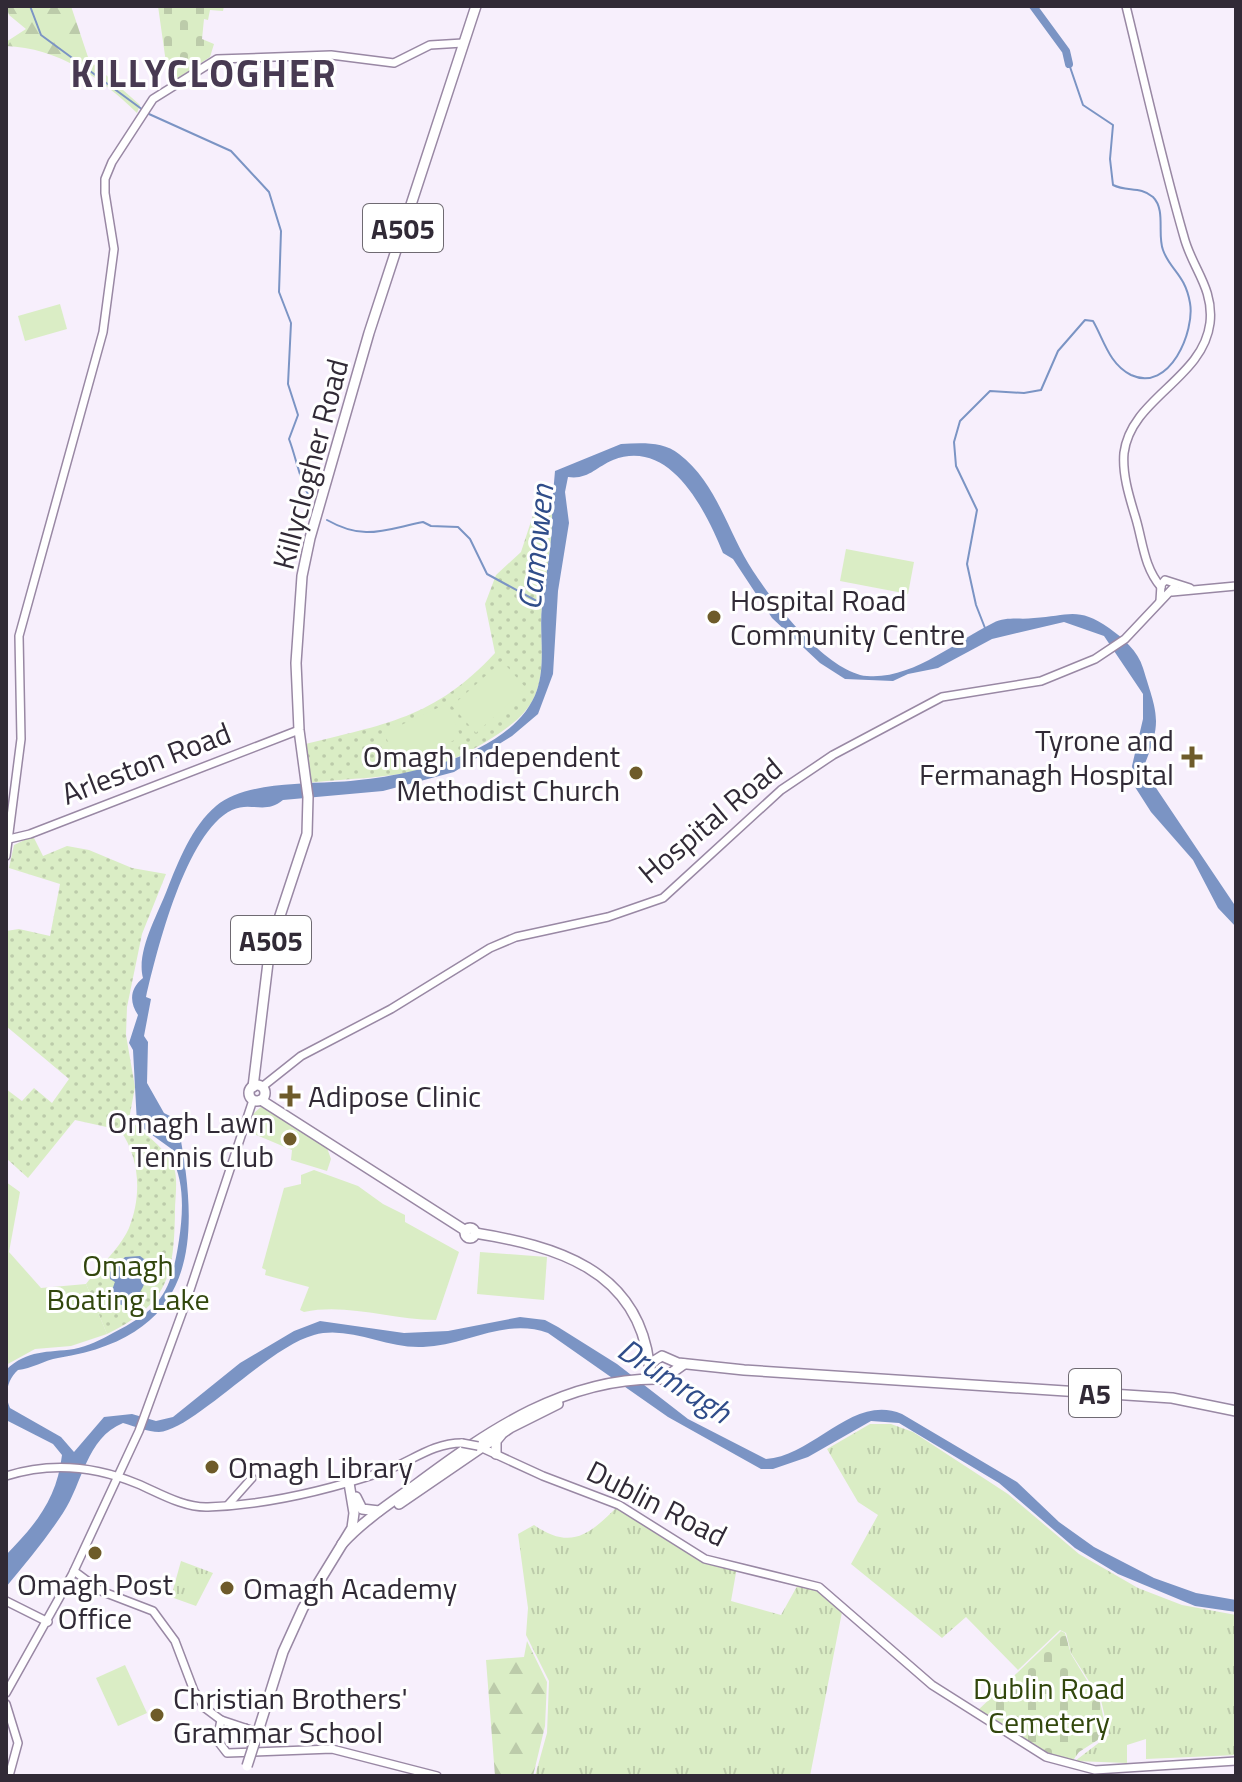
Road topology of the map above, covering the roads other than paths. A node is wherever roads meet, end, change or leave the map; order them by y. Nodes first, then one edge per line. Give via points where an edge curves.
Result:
1 (476, 6) edge
2 (1126, 6) edge
3 (463, 43) junction
4 (1236, 586) edge
5 (1168, 588) junction
6 (299, 730) junction
7 (9, 839) junction
8 (6, 856) edge
9 (257, 1087) junction
10 (257, 1100) junction
11 (647, 1347) junction
12 (659, 1356) junction
13 (671, 1365) junction
14 (646, 1373) junction
15 (599, 1386) junction
16 (1236, 1411) edge
17 (503, 1432) junction
18 (480, 1447) junction
19 (496, 1454) junction
20 (6, 1476) edge
21 (118, 1476) junction
22 (252, 1478) dead end
23 (349, 1483) junction
24 (228, 1505) junction
25 (379, 1511) junction
26 (356, 1530) junction
27 (342, 1544) junction
28 (74, 1571) junction
29 (6, 1601) edge
30 (48, 1622) junction
31 (8, 1684) edge
32 (6, 1693) edge
33 (6, 1704) edge
34 (221, 1720) junction
35 (251, 1736) junction
36 (1236, 1761) edge
37 (246, 1771) edge
38 (9, 1776) edge
39 (437, 1776) edge

1 - 3 highway, Killyclogher Road / A505
2 - 5 street via 1178,216 1210,301 1203,347 1142,416 1125,450 1124,472 1152,575
3 - 6 highway, Killyclogher Road / A505 via 315,513 302,576 296,663
3 - 7 street via 430,45 394,63 331,55 217,59 144,110 105,179 114,249 105,319 19,636 21,739
4 - 5 street
5 - 9 street, Hospital Road via 1111,650 1041,681 960,692 914,710 805,772 663,898 490,948 301,1056
6 - 7 street, Arleston Road
6 - 9 highway, Killyclogher Road / A505 via 308,797 305,842 270,946
7 - 8 street
9 - 10 highway, A505 via 249,1093
10 - 11 highway via 470,1232 534,1243 590,1267 626,1303
10 - 21 street via 155,1388
11 - 12 highway
11 - 14 highway
12 - 13 highway
12 - 14 highway, A5
13 - 14 highway, A5 via 663,1379
13 - 16 highway, A5 via 1172,1398
14 - 15 highway, A5
15 - 17 highway
15 - 25 highway, A5 via 542,1404 489,1431
17 - 18 highway
17 - 19 highway
18 - 19 street, Dublin Road
18 - 23 street, Dublin Road, bridge via 435,1447
18 - 26 highway
19 - 36 street, Dublin Road via 618,1504 705,1559 819,1587 945,1694 1058,1762 1095,1770
20 - 21 street via 57,1467
21 - 24 street via 200,1507
21 - 28 street
22 - 24 street
23 - 24 street
23 - 25 highway via 362,1509
23 - 27 highway via 354,1513
25 - 26 highway, A5
26 - 27 highway, A5
27 - 35 highway, A5 via 303,1608
28 - 30 street
28 - 34 street via 101,1591 153,1611 184,1661 198,1699
29 - 30 street
30 - 31 street
31 - 32 street
33 - 38 street via 18,1743
34 - 35 street
34 - 39 street via 217,1740 227,1753 332,1749
35 - 37 highway, A5, bridge

